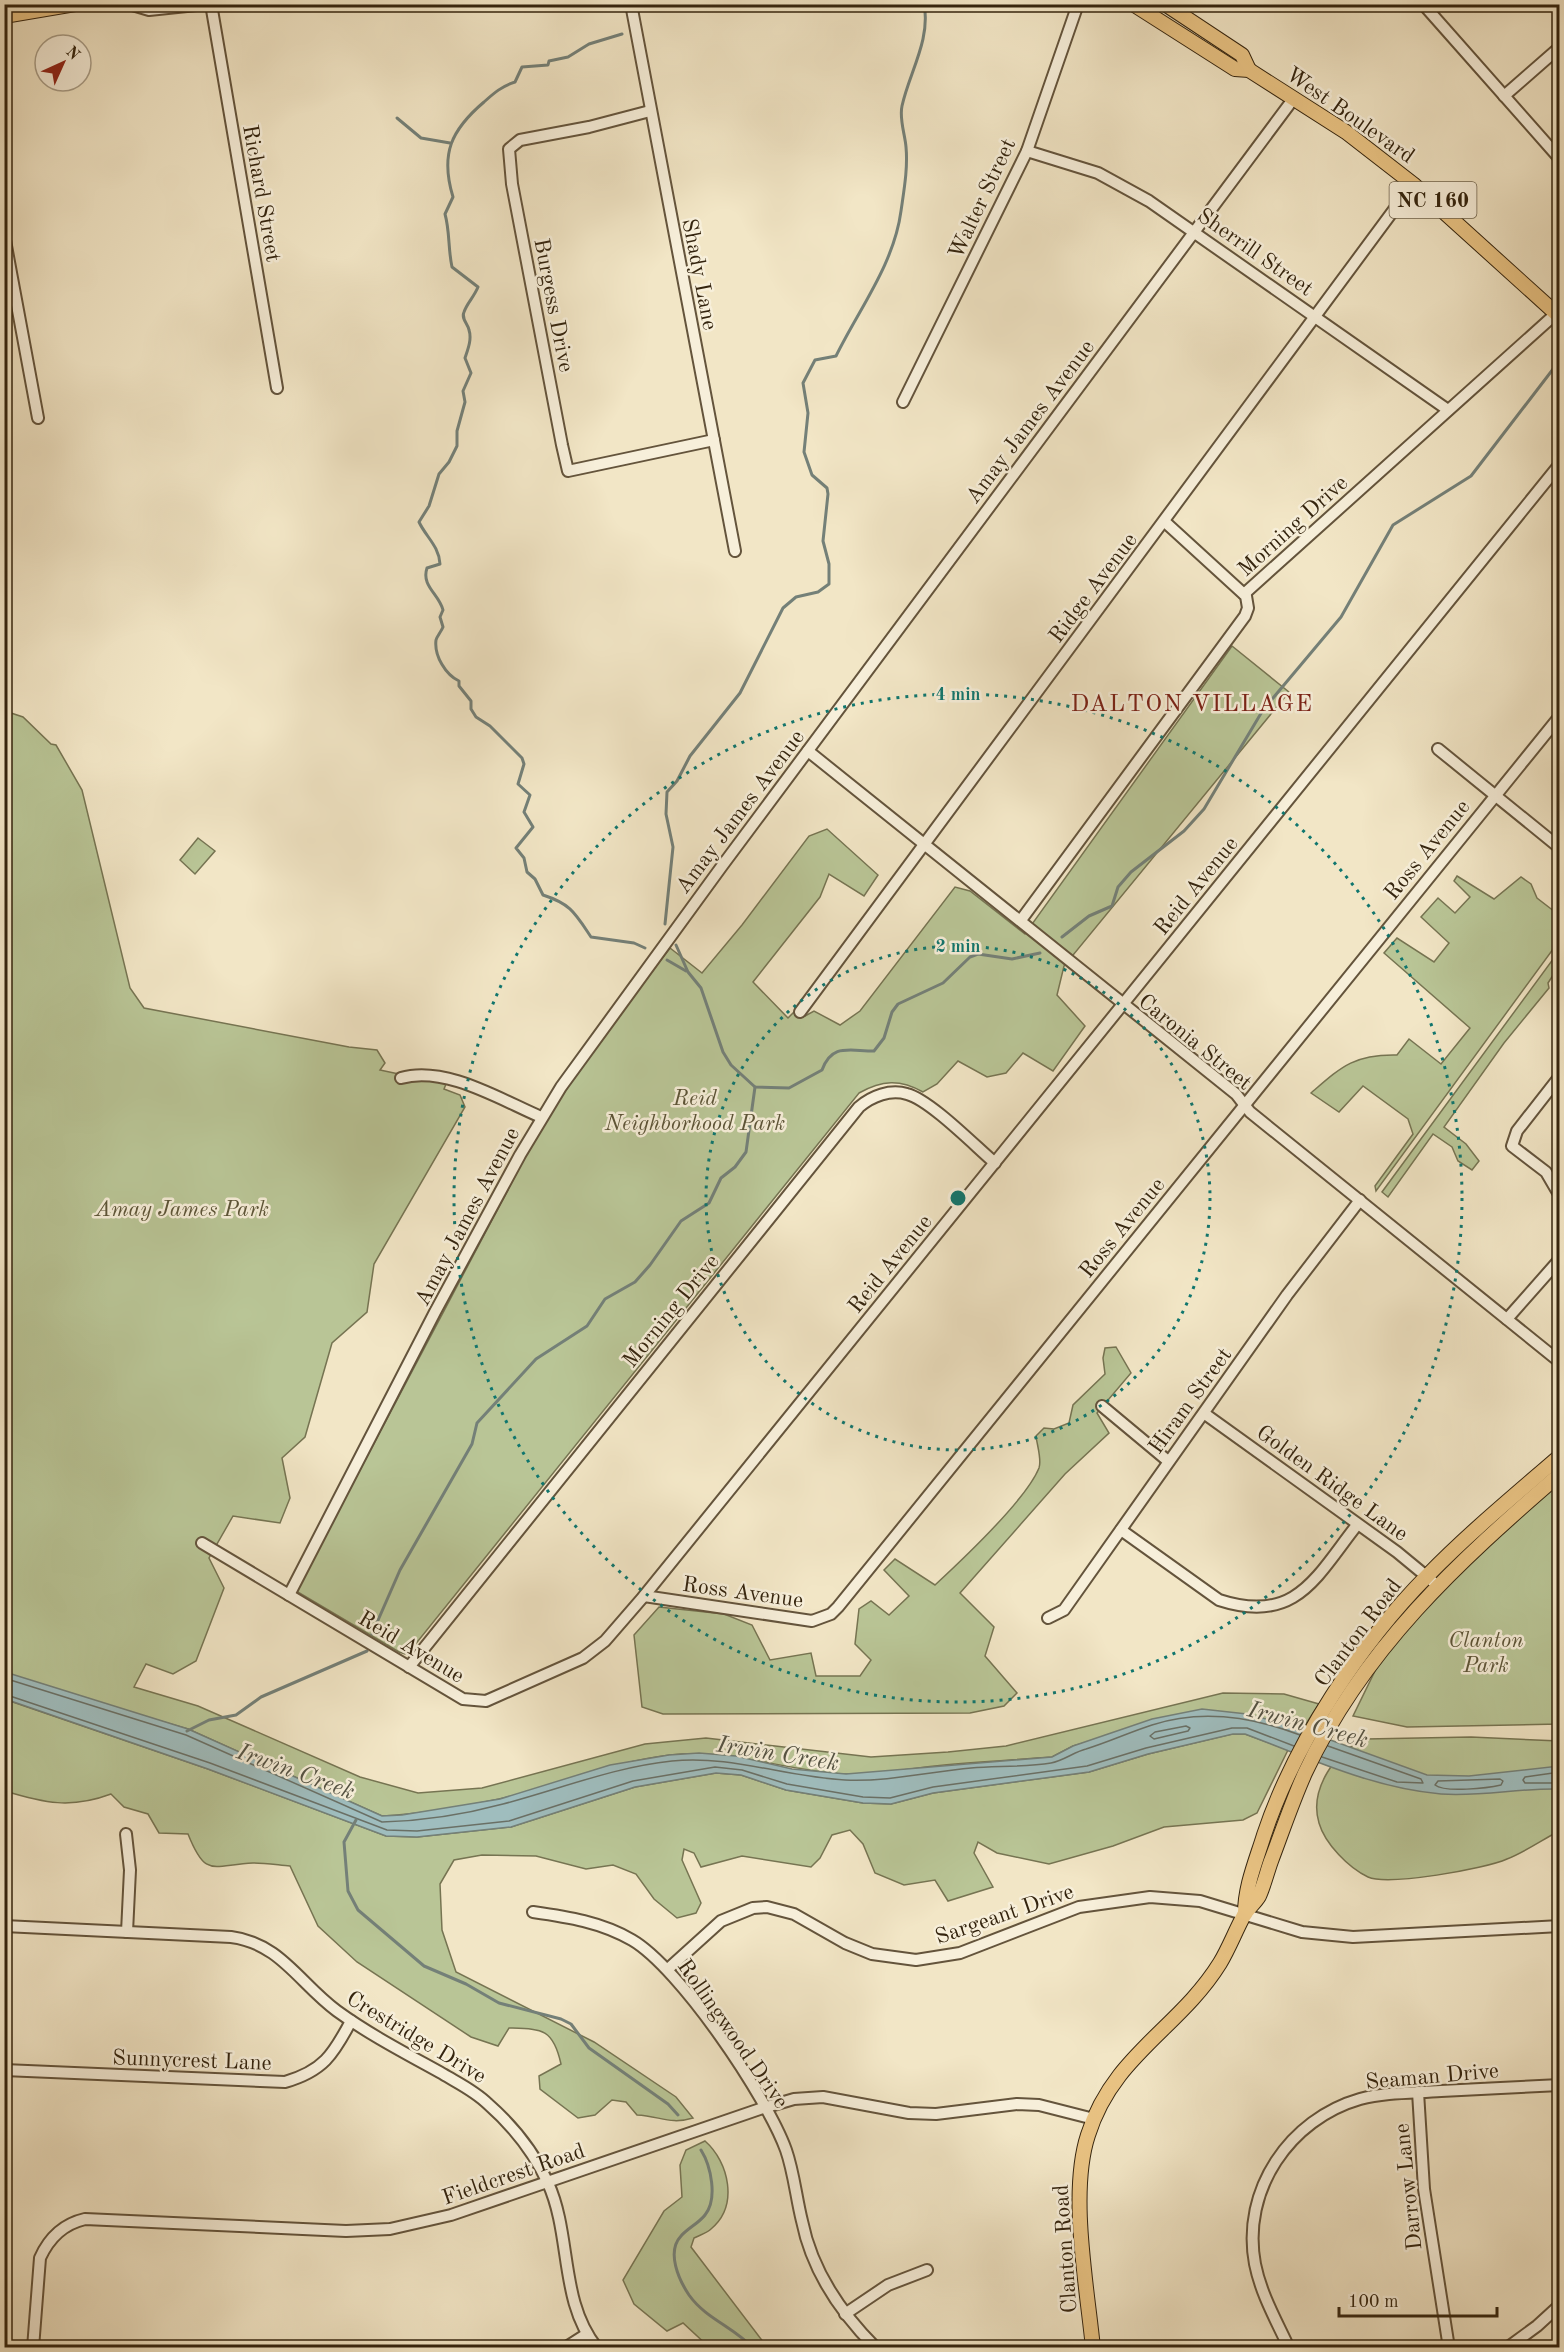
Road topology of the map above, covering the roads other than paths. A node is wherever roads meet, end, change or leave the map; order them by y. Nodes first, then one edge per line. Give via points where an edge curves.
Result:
1 (75, 4) edge
2 (129, 4) edge
3 (206, 4) edge
4 (211, 4) edge
5 (631, 4) edge
6 (1078, 4) edge
7 (1133, 4) edge
8 (1165, 4) edge
9 (1423, 5) edge
10 (4, 16) edge
11 (1560, 47) edge
12 (1249, 70) junction
13 (1504, 96) junction
14 (1294, 98) junction
15 (650, 111) junction
16 (1027, 151) junction
17 (1560, 159) edge
18 (1413, 184) junction
19 (1196, 232) junction
20 (4, 235) edge
21 (1558, 313) edge
22 (1317, 317) junction
23 (277, 388) dead end
24 (903, 402) dead end
25 (1448, 410) junction
26 (38, 418) dead end
27 (714, 441) junction
28 (1560, 464) edge
29 (1165, 522) junction
30 (735, 551) dead end
31 (1244, 594) junction
32 (1560, 716) edge
33 (1438, 749) dead end
34 (808, 751) junction
35 (1495, 796) junction
36 (926, 844) junction
37 (1560, 848) edge
38 (1021, 920) junction
39 (1122, 1006) junction
40 (800, 1012) dead end
41 (1560, 1076) edge
42 (401, 1078) dead end
43 (1244, 1105) junction
44 (541, 1117) junction
45 (995, 1163) junction
46 (1560, 1196) edge
47 (1360, 1200) junction
48 (1560, 1259) edge
49 (1507, 1319) junction
50 (1560, 1362) edge
51 (1102, 1406) dead end
52 (1205, 1414) junction
53 (1560, 1456) edge
54 (1168, 1461) junction
55 (1560, 1474) edge
56 (1357, 1525) junction
57 (1121, 1530) junction
58 (202, 1543) dead end
59 (1432, 1580) junction
60 (289, 1595) junction
61 (644, 1596) junction
62 (1048, 1618) dead end
63 (409, 1667) junction
64 (126, 1834) dead end
65 (533, 1912) dead end
66 (1245, 1914) junction
67 (4, 1926) edge
68 (1560, 1926) edge
69 (127, 1932) junction
70 (668, 1969) junction
71 (351, 2021) junction
72 (4, 2070) edge
73 (1560, 2085) edge
74 (1418, 2092) junction
75 (766, 2107) junction
76 (1094, 2119) junction
77 (548, 2182) junction
78 (927, 2270) dead end
79 (1560, 2305) edge
80 (845, 2314) junction
81 (587, 2334) junction
82 (33, 2348) edge
83 (565, 2348) edge
84 (597, 2348) edge
85 (876, 2348) edge
86 (1093, 2348) edge
87 (1289, 2348) edge
88 (1449, 2348) edge
89 (1507, 2348) edge

1 - 10 main road
2 - 3 street via 148,10
4 - 23 street, Richard Street
5 - 15 street, Shady Lane
6 - 16 street, Walter Street
7 - 12 main road, West Boulevard / NC 160 via 1234,69
8 - 12 main road, West Boulevard / NC 160 via 1242,55
9 - 13 street
11 - 13 street
12 - 14 main road, West Boulevard / NC 160
13 - 17 street
14 - 18 main road, West Boulevard / NC 160
14 - 19 street, Amay James Avenue
15 - 27 street, Shady Lane
15 - 27 street, Burgess Drive via 520,140 510,146 508,153 512,184 568,471
16 - 19 street, Sherrill Street via 1117,181
16 - 24 street, Walter Street
18 - 21 main road, West Boulevard / NC 160
18 - 22 street, Ridge Avenue
19 - 22 street, Sherrill Street
19 - 34 street, Amay James Avenue
20 - 26 street
21 - 25 street, Morning Drive
22 - 25 street, Sherrill Street
22 - 29 street, Ridge Avenue
25 - 31 street, Morning Drive
27 - 30 street, Shady Lane
28 - 39 street, Reid Avenue
29 - 31 street
29 - 36 street, Ridge Avenue
31 - 38 street, Morning Drive via 1245,616
32 - 35 street, Ross Avenue
33 - 35 street
34 - 36 street, Caronia Street
34 - 44 street, Amay James Avenue
35 - 37 street
35 - 43 street, Ross Avenue
36 - 38 street, Caronia Street
36 - 40 street, Ridge Avenue
38 - 39 street, Caronia Street
39 - 43 street, Caronia Street via 1236,1094
39 - 45 street, Reid Avenue
41 - 46 street via 1517,1131 1512,1146 1546,1172
42 - 44 street via 440,1075
43 - 47 street, Caronia Street
43 - 61 street, Ross Avenue via 831,1614 812,1621 799,1620
44 - 60 street, Amay James Avenue
45 - 61 street, Reid Avenue
45 - 63 street, Morning Drive via 910,1094 890,1092 874,1096 859,1107
47 - 49 street, Caronia Street
47 - 52 street, Hiram Street via 1287,1295
48 - 49 street
49 - 50 street, Caronia Street
51 - 54 street
52 - 54 street, Hiram Street
52 - 56 street, Golden Ridge Lane
53 - 59 main road, Clanton Road via 1466,1538
54 - 57 street, Hiram Street
55 - 59 main road, Clanton Road
56 - 57 street via 1314,1582 1301,1593 1281,1603 1258,1607 1219,1600
56 - 59 street, Golden Ridge Lane
57 - 62 street, Hiram Street via 1064,1610
58 - 60 street, Reid Avenue
59 - 66 main road, Clanton Road via 1362,1654 1298,1773 1259,1896
60 - 63 street, Reid Avenue
61 - 63 street, Reid Avenue via 595,1651 486,1701 463,1699
64 - 69 street via 130,1870
65 - 70 street, Rollingwood Drive via 577,1918 610,1929 641,1946
66 - 68 street, Sargeant Drive via 1302,1932 1353,1937
66 - 70 street, Sargeant Drive via 1173,1898 1118,1900 1052,1915 960,1953 916,1960 872,1954 794,1914 774,1908 753,1908 721,1921
66 - 76 main road, Clanton Road via 1219,1965 1184,2007 1124,2067
67 - 69 street, Crestridge Drive
69 - 71 street, Crestridge Drive via 231,1937 256,1942 283,1958 315,1993
70 - 75 street, Rollingwood Drive
71 - 72 street, Sunnycrest Lane via 333,2054 321,2066 285,2082
71 - 77 street, Crestridge Drive via 487,2102 517,2133
73 - 74 street, Seaman Drive
74 - 87 street, Seaman Drive via 1378,2095 1320,2117 1282,2151 1267,2177 1253,2227 1255,2262 1268,2305
74 - 88 street, Darrow Lane via 1424,2189
75 - 76 street, Fieldcrest Road via 794,2099 823,2097 909,2113 936,2114 1017,2104 1039,2105
75 - 77 street, Fieldcrest Road
75 - 80 street, Rollingwood Drive via 787,2152 811,2256
76 - 86 main road, Clanton Road via 1081,2159 1079,2182
77 - 81 street, Crestridge Drive via 558,2214 572,2295
77 - 82 street, Fieldcrest Road via 451,2215 390,2229 346,2231 111,2219 76,2221 49,2240 40,2258
78 - 80 street via 888,2285
79 - 89 street
80 - 85 street, Rollingwood Drive
81 - 83 street
81 - 84 street, Crestridge Drive

